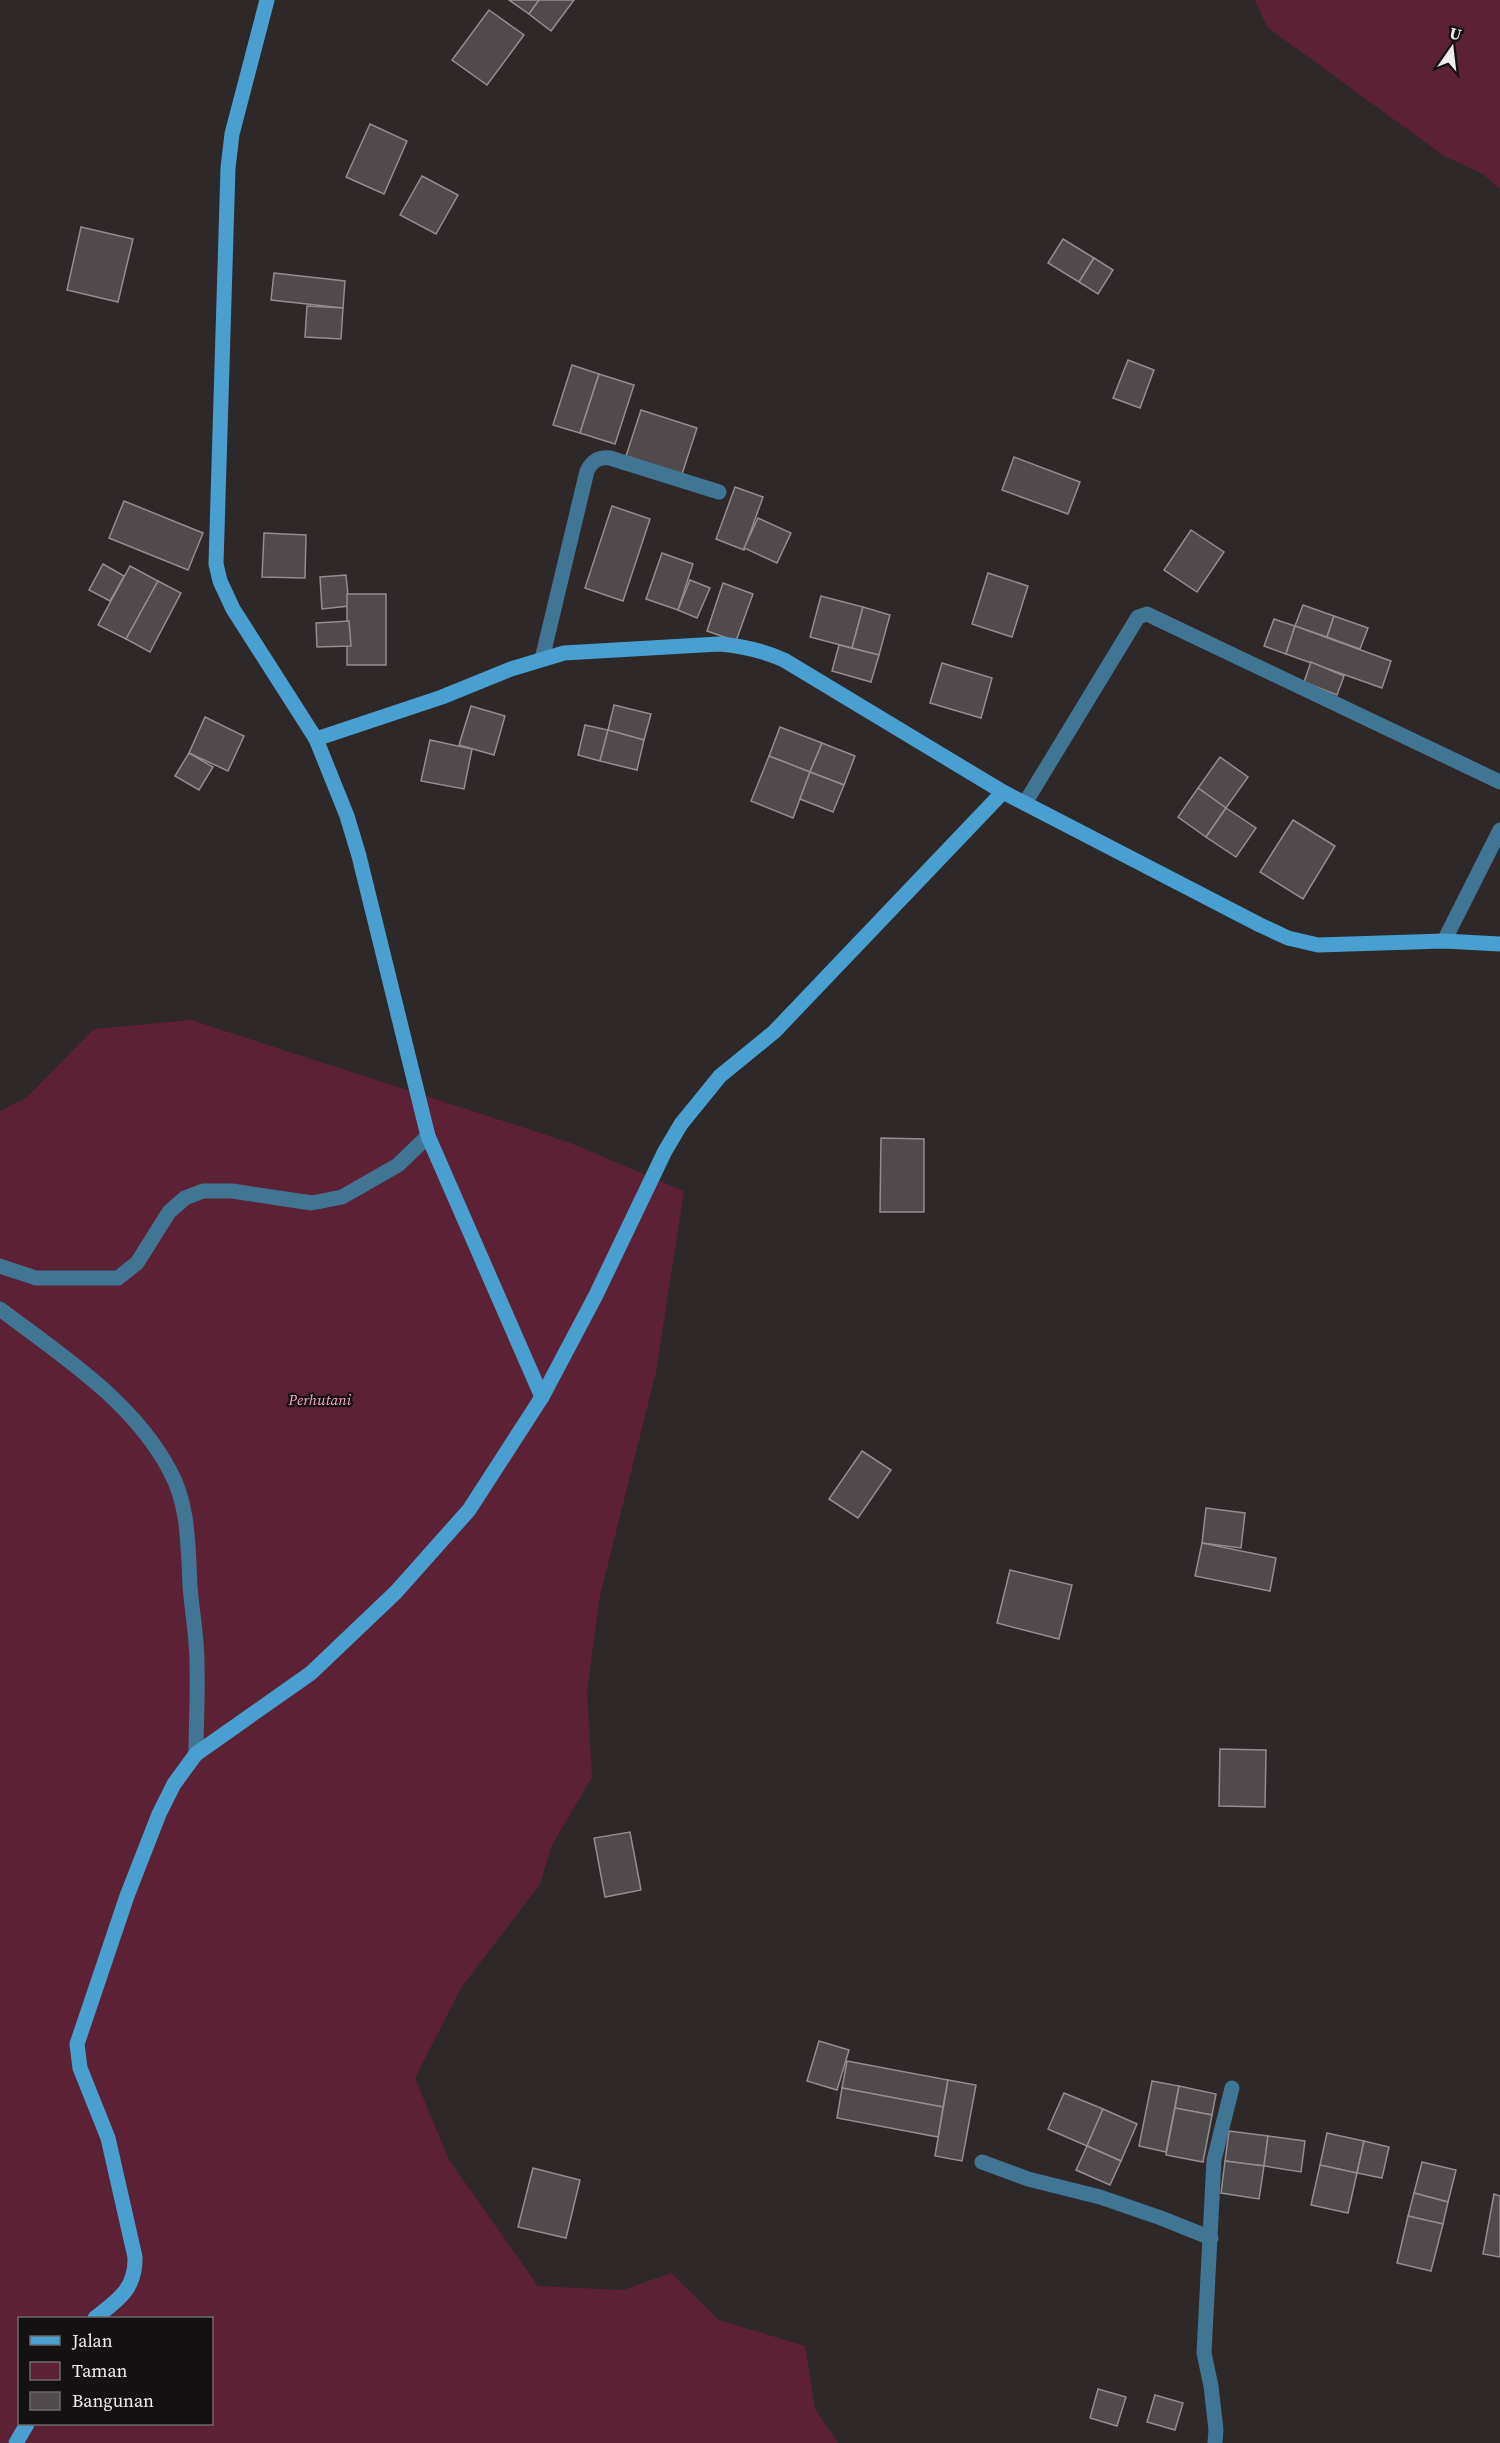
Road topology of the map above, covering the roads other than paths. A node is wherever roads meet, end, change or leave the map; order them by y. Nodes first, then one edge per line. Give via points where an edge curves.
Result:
1 (267, 0) edge
2 (719, 492) dead end
3 (542, 659) junction
4 (316, 739) junction
5 (1500, 782) edge
6 (1003, 792) junction
7 (1025, 803) junction
8 (1500, 830) edge
9 (1444, 941) junction
10 (1500, 944) edge
11 (428, 1136) junction
12 (0, 1266) edge
13 (0, 1309) edge
14 (542, 1397) junction
15 (196, 1754) junction
16 (1232, 2088) dead end
17 (982, 2162) dead end
18 (1211, 2238) junction
19 (97, 2317) edge
20 (26, 2425) edge
21 (16, 2443) edge
22 (1215, 2443) edge

1 - 4 street via 232,134 228,168 216,564 233,609
2 - 3 street via 610,458 596,459 587,471
3 - 4 street
3 - 6 street via 564,653 719,644 764,651
4 - 11 street via 359,856
5 - 7 street via 1147,614 1138,617
6 - 7 street
6 - 14 street via 774,1032 720,1076 699,1100 665,1151
7 - 9 street via 1288,938 1344,946
8 - 9 street
9 - 10 street
11 - 12 street via 398,1165 342,1197 312,1203 232,1191 203,1191 185,1198 169,1212 137,1263 118,1278 36,1278
11 - 14 street
13 - 15 street via 109,1395 140,1427 171,1471 179,1492 189,1552 197,1662
14 - 15 street via 470,1510 396,1592 311,1673
15 - 19 street via 159,1814 77,2044 80,2068 108,2138 135,2257 135,2271 128,2288
16 - 18 street via 1214,2160
17 - 18 street via 1028,2179 1100,2197
18 - 22 street via 1204,2353
20 - 21 street

